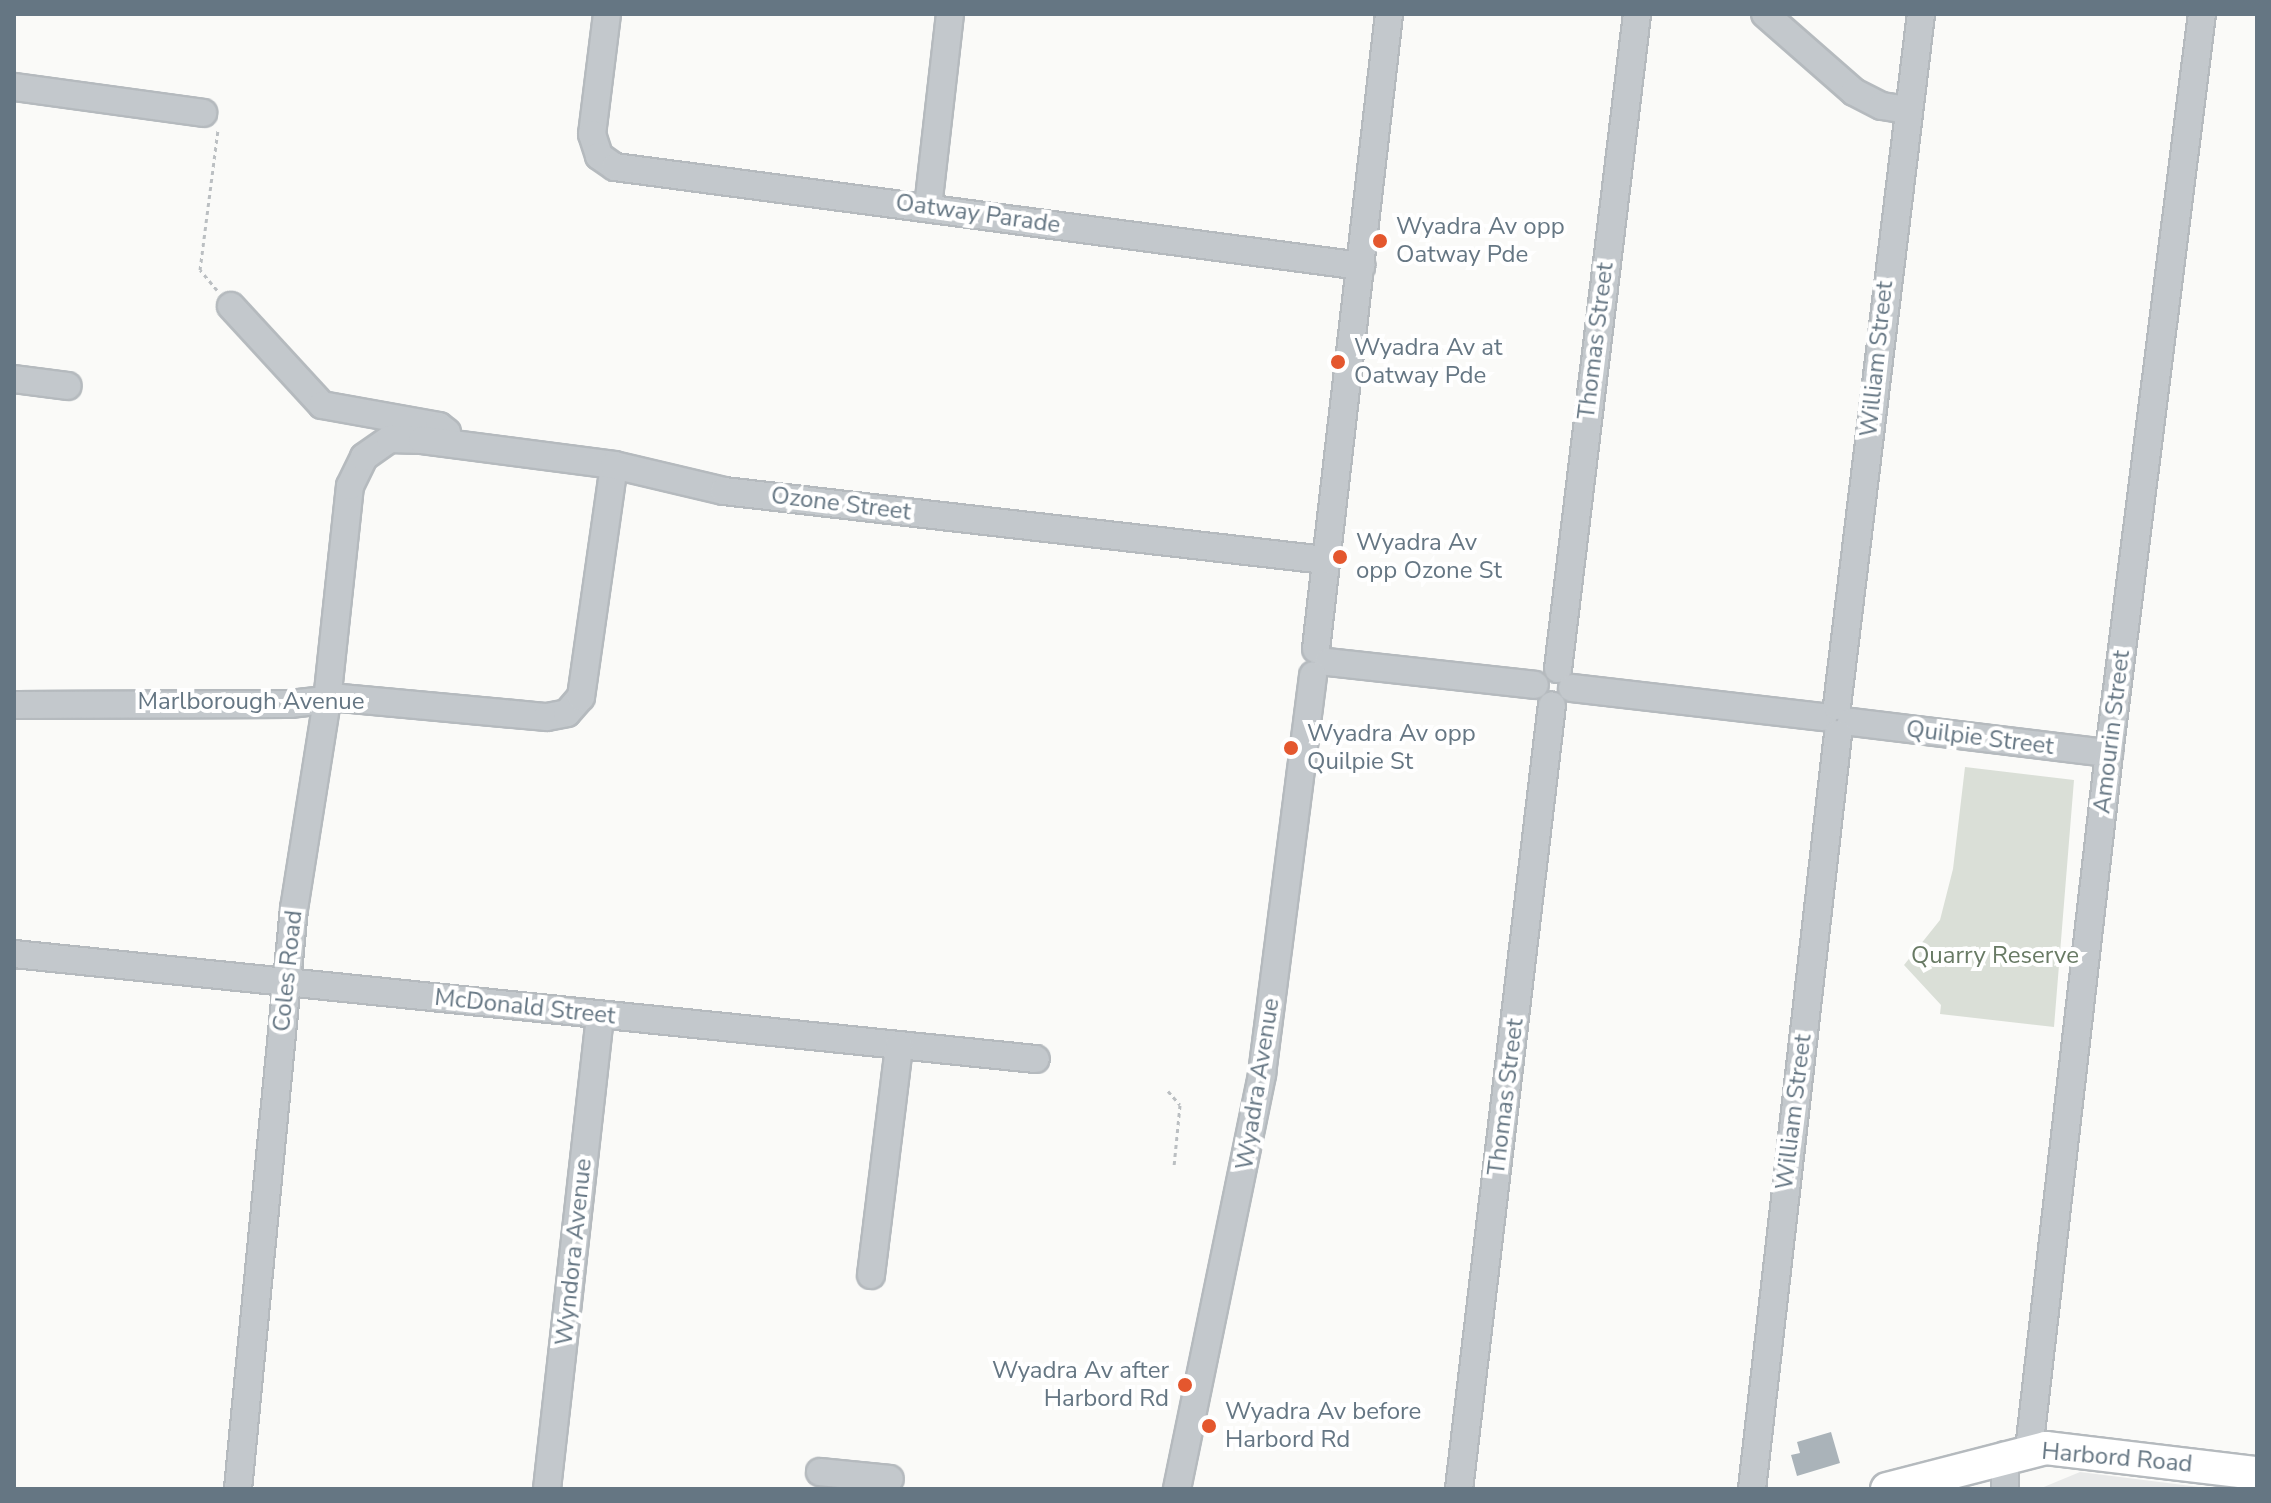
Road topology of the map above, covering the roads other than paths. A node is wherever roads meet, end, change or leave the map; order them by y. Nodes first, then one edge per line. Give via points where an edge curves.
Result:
1 (607, 14) edge
2 (950, 14) edge
3 (1389, 14) edge
4 (1637, 14) edge
5 (1765, 14) edge
6 (1921, 14) edge
7 (2202, 14) edge
8 (14, 87) edge
9 (1907, 110) junction
10 (203, 113) road end
11 (928, 207) junction
12 (1361, 266) junction
13 (231, 306) road end
14 (14, 379) edge
15 (68, 386) dead end
16 (462, 445) junction
17 (364, 457) joint
18 (614, 465) junction
19 (1325, 560) junction
20 (1319, 662) junction
21 (1565, 678) junction
22 (1535, 685) junction
23 (327, 701) junction
24 (14, 705) edge
25 (1552, 705) junction
26 (1837, 720) junction
27 (2109, 753) junction
28 (14, 954) edge
29 (287, 979) junction
30 (600, 1016) junction
31 (899, 1046) junction
32 (1036, 1059) dead end
33 (871, 1275) dead end
34 (2017, 1453) junction
35 (820, 1472) dead end
36 (2257, 1473) edge
37 (890, 1479) dead end
38 (853, 1482) edge
39 (238, 1489) edge
40 (547, 1489) edge
41 (1177, 1489) edge
42 (1459, 1489) edge
43 (1752, 1489) edge
44 (1887, 1489) edge
45 (2005, 1489) edge

1 - 11 street, Oatway Parade via 592,134 599,156 615,167
2 - 11 street
3 - 12 street, Wyadra Avenue
4 - 21 street, Thomas Street
5 - 9 street via 1854,92 1882,106
6 - 9 street, William Street
7 - 27 street, Amourin Street
8 - 10 street
9 - 26 street, William Street
11 - 12 street, Oatway Parade
12 - 19 street, Wyadra Avenue
13 - 16 street via 322,405 439,426
14 - 15 street
16 - 17 street, Ozone Street via 390,439
16 - 18 street, Ozone Street
17 - 23 street, Coles Road via 350,486
18 - 19 street, Ozone Street via 724,491
18 - 23 street, Marlborough Avenue via 581,697 567,713 547,717 341,698
19 - 20 street, Wyadra Avenue
20 - 22 street
20 - 41 street, Wyadra Avenue via 1260,1088
21 - 22 street via 1546,670
21 - 25 street via 1568,699
21 - 26 street, Quilpie Street
22 - 25 street via 1538,696
23 - 24 street, Marlborough Avenue
23 - 29 street, Coles Road
25 - 42 street, Thomas Street
26 - 27 street, Quilpie Street
26 - 43 street, William Street
27 - 34 street, Amourin Street
28 - 29 street, McDonald Street
29 - 30 street, McDonald Street
29 - 39 street, Coles Road
30 - 31 street, McDonald Street
30 - 40 street, Wyndora Avenue
31 - 32 street, McDonald Street
31 - 33 street
34 - 36 main road, Harbord Road via 2061,1449
34 - 44 main road, Harbord Road
34 - 45 street, Amourin Street
35 - 38 street
37 - 38 street

